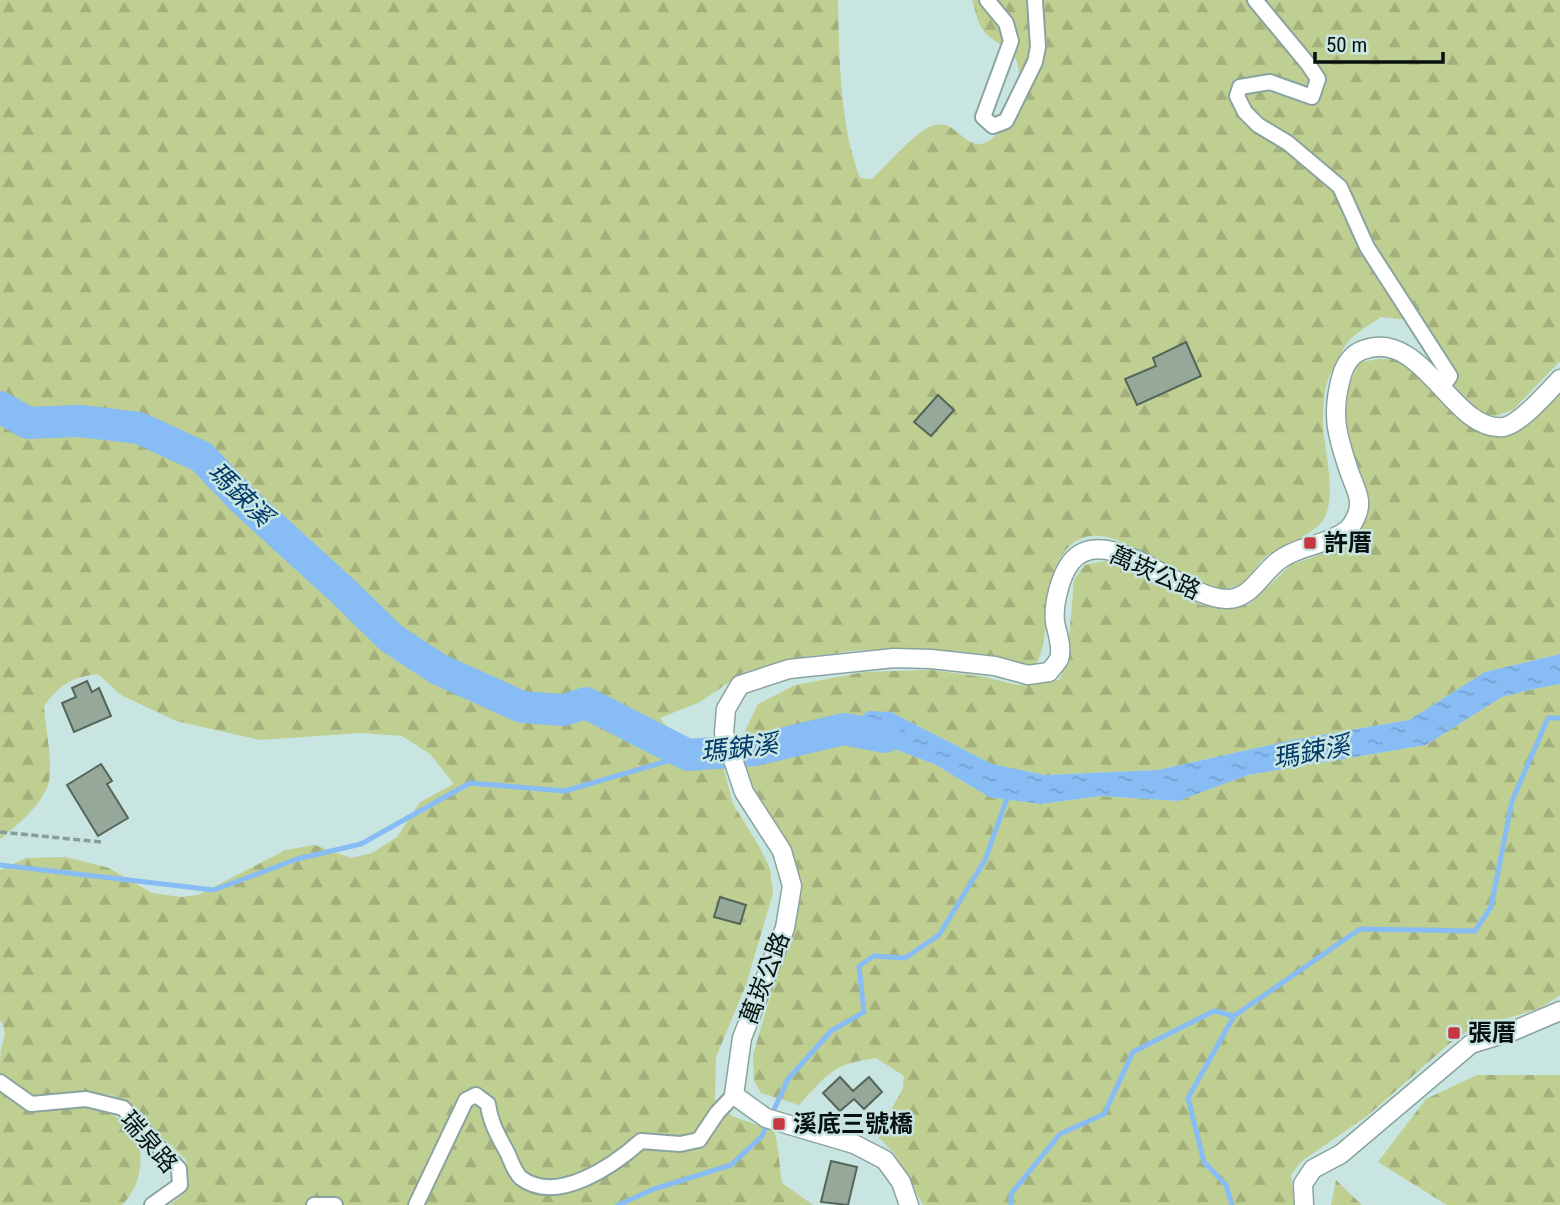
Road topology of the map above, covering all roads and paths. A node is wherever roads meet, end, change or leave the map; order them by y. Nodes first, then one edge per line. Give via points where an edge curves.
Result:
1 (987, 0) edge
2 (1035, 0) edge
3 (1255, 0) edge
4 (1560, 379) edge
5 (1442, 388) junction
6 (0, 832) edge
7 (101, 842) dead end
8 (1560, 1011) edge
9 (0, 1082) edge
10 (734, 1096) junction
11 (152, 1205) edge
12 (314, 1205) edge
13 (335, 1205) edge
14 (416, 1205) edge
15 (909, 1205) edge
16 (1304, 1205) edge

1 - 2 street via 1006,23 1011,41 983,117 993,125 1006,121 1035,62
3 - 5 street via 1318,79 1312,97 1270,82 1240,87 1237,96 1258,125 1288,143 1340,187 1367,247 1450,376
4 - 5 street, 萬崁公路 via 1533,408 1506,427 1485,425
5 - 10 street, 萬崁公路 via 1405,353 1382,347 1362,350 1349,359 1337,394 1335,424 1359,502 1357,516 1349,529 1282,557 1249,591 1229,600 1208,597 1142,561 1103,548 1086,551 1071,562 1057,596 1059,659 1049,672 1028,675 995,666 894,658 789,669 740,685 726,709 724,733 744,793 782,851 792,886 785,928 742,1038
6 - 7 path
8 - 16 street via 1471,1044 1341,1154 1313,1169 1303,1184
9 - 11 street, 瑞泉路 via 31,1104 86,1099 123,1108 179,1169 180,1185
10 - 14 street via 699,1140 680,1144 640,1141 601,1174 563,1188 540,1189 519,1177 490,1119 488,1104 476,1095 466,1100
10 - 15 street via 773,1120 854,1144 885,1160 901,1182
12 - 13 street

